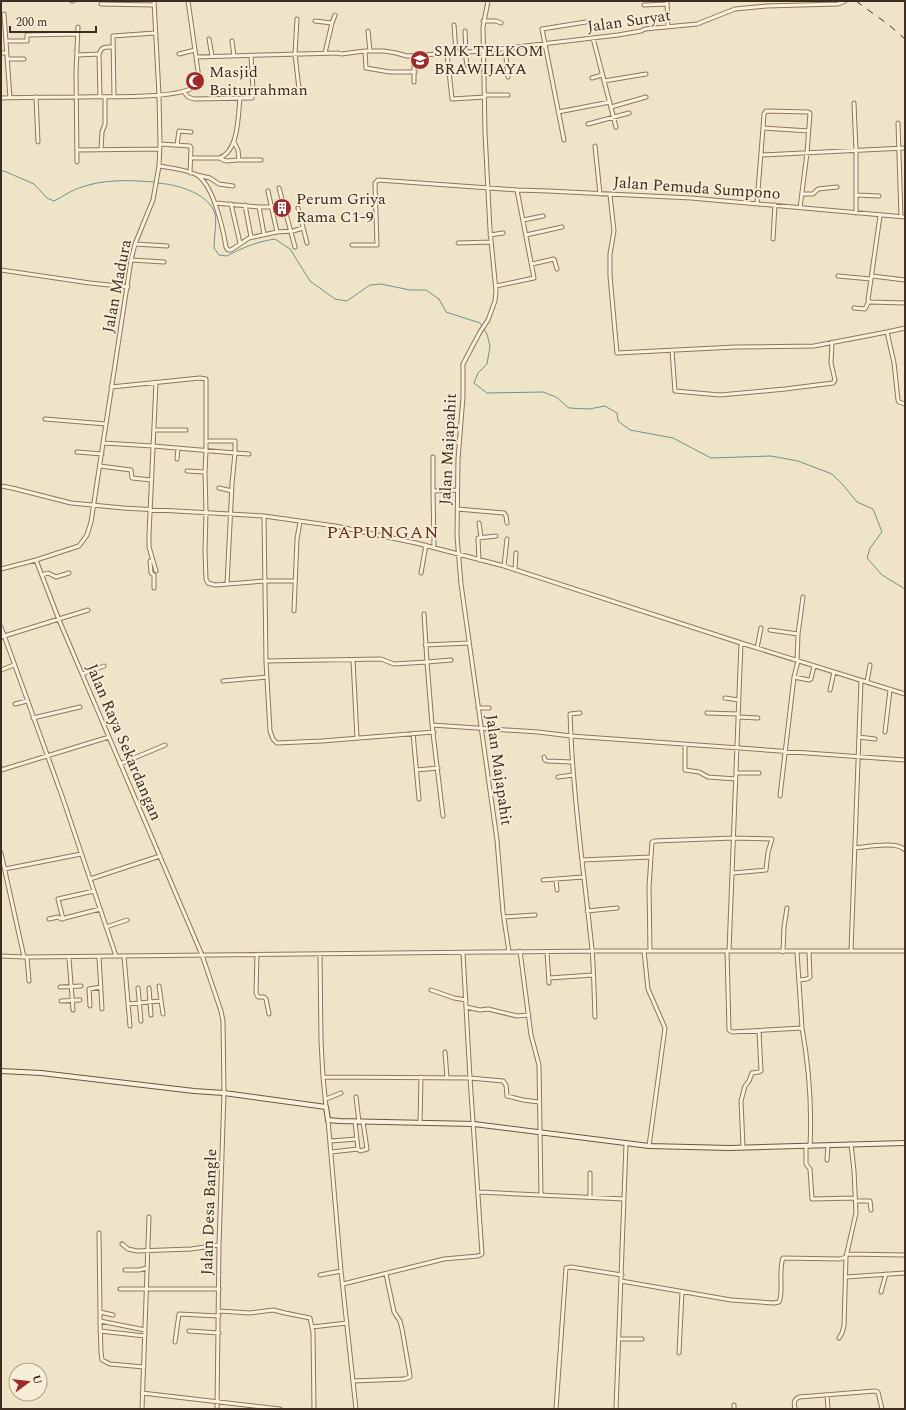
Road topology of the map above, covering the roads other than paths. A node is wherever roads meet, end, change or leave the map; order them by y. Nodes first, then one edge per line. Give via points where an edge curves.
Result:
1 (188, 1) edge
2 (488, 1) edge
3 (845, 1) edge
4 (667, 2) edge
5 (128, 3) edge
6 (154, 3) edge
7 (101, 4) dead end
8 (644, 5) dead end
9 (4, 14) dead end
10 (335, 15) dead end
11 (296, 19) dead end
12 (483, 20) junction
13 (315, 21) dead end
14 (586, 22) dead end
15 (332, 23) junction
16 (501, 23) dead end
17 (454, 25) dead end
18 (78, 27) dead end
19 (668, 27) junction
20 (1, 31) edge
21 (6, 31) junction
22 (368, 31) dead end
23 (465, 31) dead end
24 (155, 33) junction
25 (77, 34) junction
26 (593, 38) junction
27 (210, 39) dead end
28 (232, 41) dead end
29 (7, 42) junction
30 (545, 44) junction
31 (113, 46) junction
32 (505, 48) junction
33 (195, 50) junction
34 (483, 50) junction
35 (365, 51) junction
36 (370, 51) junction
37 (456, 52) junction
38 (466, 52) junction
39 (1, 53) edge
40 (325, 53) junction
41 (447, 53) junction
42 (7, 54) junction
43 (99, 54) junction
44 (179, 54) dead end
45 (295, 54) junction
46 (77, 55) junction
47 (251, 55) junction
48 (212, 56) junction
49 (234, 56) junction
50 (414, 56) junction
51 (196, 57) junction
52 (8, 59) junction
53 (24, 59) dead end
54 (467, 65) dead end
55 (415, 72) junction
56 (646, 74) dead end
57 (602, 75) junction
58 (508, 77) dead end
59 (592, 78) dead end
60 (414, 82) dead end
61 (604, 82) junction
62 (299, 89) dead end
63 (184, 92) junction
64 (159, 95) junction
65 (508, 95) dead end
66 (485, 96) junction
67 (77, 97) junction
68 (100, 97) junction
69 (105, 97) junction
70 (114, 97) junction
71 (646, 97) dead end
72 (1, 98) edge
73 (10, 98) junction
74 (36, 98) junction
75 (240, 98) junction
76 (610, 102) junction
77 (854, 103) dead end
78 (611, 107) junction
79 (558, 112) junction
80 (629, 113) dead end
81 (614, 118) junction
82 (898, 123) dead end
83 (588, 124) dead end
84 (616, 127) dead end
85 (763, 128) junction
86 (809, 131) junction
87 (191, 132) dead end
88 (564, 140) dead end
89 (234, 141) junction
90 (38, 142) dead end
91 (160, 144) junction
92 (177, 145) junction
93 (595, 146) dead end
94 (899, 148) junction
95 (905, 148) edge
96 (160, 149) junction
97 (78, 150) junction
98 (101, 150) junction
99 (856, 151) junction
100 (807, 153) junction
101 (761, 155) junction
102 (190, 158) junction
103 (219, 158) junction
104 (239, 160) junction
105 (261, 160) dead end
106 (77, 162) dead end
107 (158, 166) junction
108 (190, 173) junction
109 (195, 174) junction
110 (232, 186) dead end
111 (280, 188) dead end
112 (488, 188) junction
113 (837, 188) dead end
114 (517, 190) junction
115 (268, 191) dead end
116 (600, 194) junction
117 (802, 194) junction
118 (610, 195) junction
119 (857, 195) junction
120 (879, 196) dead end
121 (215, 203) junction
122 (231, 204) junction
123 (284, 204) junction
124 (757, 204) junction
125 (245, 205) junction
126 (775, 205) junction
127 (259, 207) junction
128 (272, 207) junction
129 (298, 208) dead end
130 (800, 208) junction
131 (856, 214) junction
132 (543, 216) dead end
133 (880, 216) junction
134 (901, 217) junction
135 (905, 217) edge
136 (523, 220) junction
137 (562, 227) dead end
138 (303, 228) junction
139 (277, 232) junction
140 (290, 232) junction
141 (503, 233) dead end
142 (264, 234) junction
143 (490, 235) junction
144 (526, 235) junction
145 (251, 237) junction
146 (773, 239) dead end
147 (307, 242) dead end
148 (491, 242) junction
149 (240, 243) junction
150 (458, 243) dead end
151 (135, 244) junction
152 (352, 245) dead end
153 (167, 246) dead end
154 (295, 247) dead end
155 (132, 260) junction
156 (164, 262) dead end
157 (532, 264) junction
158 (557, 269) dead end
159 (1, 270) edge
160 (838, 276) dead end
161 (871, 278) junction
162 (905, 280) edge
163 (496, 286) junction
164 (128, 287) junction
165 (868, 301) junction
166 (905, 303) edge
167 (854, 308) dead end
168 (905, 328) edge
169 (887, 332) junction
170 (832, 342) junction
171 (672, 351) junction
172 (156, 383) junction
173 (111, 387) junction
174 (905, 404) edge
175 (45, 419) dead end
176 (106, 424) junction
177 (154, 430) junction
178 (186, 430) dead end
179 (206, 441) junction
180 (103, 443) junction
181 (153, 446) junction
182 (178, 448) junction
183 (206, 451) junction
184 (77, 452) dead end
185 (235, 453) junction
186 (102, 454) junction
187 (249, 454) dead end
188 (433, 457) dead end
189 (177, 459) dead end
190 (100, 466) junction
191 (187, 470) dead end
192 (205, 472) junction
193 (151, 480) junction
194 (1, 486) edge
195 (219, 488) dead end
196 (458, 490) junction
197 (232, 491) junction
198 (433, 491) junction
199 (94, 505) junction
200 (149, 508) junction
201 (457, 509) junction
202 (206, 512) junction
203 (231, 514) junction
204 (264, 516) junction
205 (300, 522) junction
206 (479, 523) dead end
207 (506, 523) dead end
208 (496, 536) dead end
209 (481, 537) junction
210 (507, 539) dead end
211 (426, 545) junction
212 (434, 547) junction
213 (458, 553) junction
214 (516, 553) dead end
215 (36, 560) junction
216 (479, 560) junction
217 (150, 561) dead end
218 (504, 566) junction
219 (1, 569) edge
220 (516, 570) junction
221 (156, 571) dead end
222 (69, 573) dead end
223 (421, 573) dead end
224 (42, 574) junction
225 (295, 581) junction
226 (264, 582) junction
227 (227, 584) junction
228 (154, 588) dead end
229 (803, 597) dead end
230 (88, 610) dead end
231 (294, 611) dead end
232 (424, 614) dead end
233 (59, 620) junction
234 (1, 627) edge
235 (761, 628) dead end
236 (770, 630) dead end
237 (798, 634) junction
238 (3, 636) edge
239 (469, 643) junction
240 (741, 643) junction
241 (425, 645) junction
242 (757, 648) junction
243 (353, 660) junction
244 (451, 660) dead end
245 (266, 661) junction
246 (797, 661) junction
247 (426, 662) junction
248 (14, 665) junction
249 (870, 665) dead end
250 (104, 666) dead end
251 (814, 666) junction
252 (1, 670) edge
253 (834, 672) junction
254 (82, 674) junction
255 (267, 677) junction
256 (794, 677) junction
257 (811, 679) junction
258 (861, 680) junction
259 (224, 681) dead end
260 (867, 682) junction
261 (812, 685) dead end
262 (830, 690) dead end
263 (890, 690) junction
264 (905, 694) edge
265 (725, 698) dead end
266 (739, 700) junction
267 (27, 701) junction
268 (15, 704) dead end
269 (80, 707) dead end
270 (478, 708) junction
271 (489, 708) dead end
272 (580, 713) dead end
273 (707, 713) dead end
274 (738, 716) junction
275 (33, 718) junction
276 (758, 718) dead end
277 (432, 725) junction
278 (480, 727) junction
279 (434, 732) junction
280 (885, 732) dead end
281 (413, 733) junction
282 (571, 736) junction
283 (109, 737) junction
284 (859, 737) junction
285 (357, 738) junction
286 (875, 739) dead end
287 (165, 745) dead end
288 (685, 745) junction
289 (737, 749) junction
290 (786, 752) junction
291 (47, 756) junction
292 (858, 756) junction
293 (544, 757) dead end
294 (905, 760) edge
295 (572, 762) junction
296 (120, 764) junction
297 (438, 768) junction
298 (1, 770) edge
299 (416, 770) junction
300 (736, 773) junction
301 (759, 773) dead end
302 (573, 776) junction
303 (558, 777) dead end
304 (736, 779) junction
305 (780, 796) dead end
306 (419, 799) dead end
307 (443, 816) dead end
308 (734, 838) junction
309 (855, 848) junction
310 (905, 850) edge
311 (1, 853) edge
312 (81, 854) junction
313 (160, 856) junction
314 (651, 857) junction
315 (582, 860) junction
316 (5, 869) junction
317 (733, 873) junction
318 (583, 877) junction
319 (90, 879) junction
320 (556, 879) junction
321 (543, 880) dead end
322 (557, 890) dead end
323 (94, 891) junction
324 (58, 900) junction
325 (52, 901) dead end
326 (617, 908) dead end
327 (787, 908) dead end
328 (100, 909) junction
329 (587, 911) junction
330 (535, 915) dead end
331 (504, 917) junction
332 (49, 919) dead end
333 (63, 919) junction
334 (127, 920) dead end
335 (106, 927) junction
336 (592, 951) junction
337 (644, 951) junction
338 (650, 951) junction
339 (728, 951) junction
340 (851, 951) junction
341 (905, 951) edge
342 (509, 952) junction
343 (520, 952) junction
344 (547, 952) junction
345 (783, 952) junction
346 (797, 952) junction
347 (809, 952) junction
348 (463, 953) junction
349 (256, 954) junction
350 (320, 954) junction
351 (202, 955) junction
352 (1, 956) edge
353 (116, 956) junction
354 (124, 956) junction
355 (26, 957) junction
356 (99, 957) junction
357 (70, 958) junction
358 (593, 975) junction
359 (549, 978) junction
360 (799, 980) junction
361 (29, 981) dead end
362 (549, 983) dead end
363 (71, 986) junction
364 (80, 986) dead end
365 (159, 986) dead end
366 (60, 987) dead end
367 (101, 987) junction
368 (138, 988) dead end
369 (149, 988) dead end
370 (431, 990) dead end
371 (72, 1000) junction
372 (80, 1000) dead end
373 (466, 1000) junction
374 (61, 1001) dead end
375 (161, 1001) junction
376 (150, 1002) junction
377 (139, 1003) junction
378 (128, 1004) junction
379 (90, 1006) dead end
380 (466, 1007) junction
381 (102, 1009) dead end
382 (73, 1010) dead end
383 (163, 1014) dead end
384 (269, 1014) dead end
385 (151, 1015) dead end
386 (529, 1015) junction
387 (222, 1016) joint
388 (595, 1017) dead end
389 (140, 1022) dead end
390 (130, 1026) dead end
391 (802, 1028) junction
392 (759, 1030) junction
393 (445, 1052) dead end
394 (1, 1071) edge
395 (323, 1077) junction
396 (421, 1077) junction
397 (447, 1078) junction
398 (470, 1078) junction
399 (224, 1093) junction
400 (341, 1093) dead end
401 (356, 1097) dead end
402 (326, 1099) junction
403 (539, 1102) junction
404 (326, 1107) junction
405 (328, 1120) junction
406 (359, 1122) junction
407 (420, 1122) junction
408 (474, 1124) junction
409 (539, 1132) junction
410 (357, 1139) junction
411 (330, 1141) junction
412 (626, 1144) junction
413 (851, 1144) junction
414 (905, 1144) edge
415 (828, 1145) junction
416 (649, 1146) junction
417 (808, 1146) junction
418 (743, 1147) junction
419 (358, 1149) junction
420 (331, 1152) junction
421 (827, 1160) dead end
422 (590, 1173) dead end
423 (479, 1192) junction
424 (541, 1195) junction
425 (590, 1197) junction
426 (624, 1198) junction
427 (855, 1200) junction
428 (871, 1210) dead end
429 (148, 1217) dead end
430 (99, 1233) dead end
431 (122, 1244) dead end
432 (219, 1245) junction
433 (148, 1250) junction
434 (905, 1255) edge
435 (846, 1256) junction
436 (147, 1268) junction
437 (125, 1270) dead end
438 (341, 1271) junction
439 (905, 1273) edge
440 (386, 1274) junction
441 (886, 1274) junction
442 (320, 1275) dead end
443 (622, 1275) junction
444 (846, 1277) junction
445 (622, 1281) junction
446 (343, 1284) junction
447 (120, 1289) dead end
448 (219, 1289) junction
449 (146, 1290) junction
450 (682, 1292) junction
451 (881, 1292) dead end
452 (219, 1311) junction
453 (100, 1312) junction
454 (112, 1315) dead end
455 (219, 1316) junction
456 (100, 1321) junction
457 (347, 1323) junction
458 (312, 1326) junction
459 (145, 1330) junction
460 (100, 1331) junction
461 (189, 1331) dead end
462 (218, 1333) junction
463 (145, 1336) junction
464 (839, 1338) dead end
465 (620, 1339) junction
466 (642, 1339) dead end
467 (175, 1342) dead end
468 (680, 1353) dead end
469 (144, 1367) junction
470 (353, 1381) junction
471 (142, 1393) junction
472 (827, 1395) junction
473 (218, 1401) junction
474 (142, 1409) edge
475 (217, 1409) edge
476 (275, 1409) edge
477 (280, 1409) edge
478 (314, 1409) edge
479 (356, 1409) edge
480 (556, 1409) edge
481 (616, 1409) edge
482 (795, 1409) edge
483 (828, 1409) edge
484 (882, 1409) edge

1 - 33 street
2 - 12 street, Jalan Majapahit
3 - 19 street, Jalan Suryat via 838,4 736,9 697,24
4 - 8 street
4 - 19 street
5 - 6 street
5 - 7 street
6 - 24 street, Jalan Madura
9 - 21 street
10 - 15 street
11 - 45 street
12 - 16 street
12 - 34 street, Jalan Majapahit
13 - 15 street
14 - 30 street via 543,28
15 - 40 street
17 - 37 street
18 - 25 street
19 - 26 street, Jalan Suryat
20 - 21 street
21 - 29 street
22 - 36 street
23 - 38 street
24 - 31 street via 114,35
24 - 64 street, Jalan Madura
25 - 29 street via 27,35 27,41
25 - 46 street
26 - 30 street, Jalan Suryat
26 - 57 street
27 - 48 street
28 - 49 street
29 - 42 street
30 - 32 street, Jalan Suryat
30 - 79 street
31 - 43 street via 102,48
31 - 70 street
32 - 34 street, Jalan Suryat
32 - 58 street
33 - 44 street
33 - 51 street
34 - 38 street, Jalan Suryat
34 - 66 street, Jalan Majapahit
35 - 36 street, Jalan Suryat
35 - 40 street, Jalan Suryat
35 - 55 street via 366,68 390,72
36 - 50 street, Jalan Suryat
37 - 38 street, Jalan Suryat
37 - 41 street, Jalan Suryat
38 - 54 street
39 - 42 street
40 - 45 street, Jalan Suryat
41 - 50 street, Jalan Suryat
41 - 66 street via 452,99
42 - 52 street
43 - 46 street
43 - 68 street
45 - 47 street, Jalan Suryat
45 - 62 street
46 - 67 street
47 - 49 street, Jalan Suryat
47 - 75 street via 253,97
48 - 49 street, Jalan Suryat
48 - 51 street, Jalan Suryat
50 - 55 street
51 - 63 street via 198,83
52 - 53 street
52 - 73 street
55 - 60 street
56 - 61 street
57 - 59 street
57 - 61 street
61 - 76 street
63 - 64 street
63 - 75 street via 194,100
64 - 70 street
64 - 91 street, Jalan Madura
65 - 66 street
66 - 112 street, Jalan Majapahit
67 - 68 street
67 - 74 street
67 - 97 street
68 - 69 street
69 - 70 street
69 - 98 street via 105,124
71 - 78 street
72 - 73 street
73 - 74 street
74 - 90 street
75 - 89 street
76 - 78 street
76 - 79 street
77 - 99 street
78 - 81 street
79 - 88 street
80 - 81 street
81 - 83 street
81 - 84 street
82 - 94 street
85 - 86 street
85 - 86 street via 766,111 808,112
85 - 101 street
86 - 100 street
87 - 92 street via 179,131
89 - 103 street via 226,155
89 - 104 street
91 - 92 street
91 - 96 street, Jalan Madura
92 - 102 street via 190,146
93 - 116 street
94 - 95 street
94 - 99 street
94 - 134 street
96 - 98 street
96 - 107 street, Jalan Madura
97 - 98 street
97 - 106 street
99 - 100 street
99 - 119 street
100 - 101 street
100 - 117 street
101 - 124 street
102 - 103 street
102 - 108 street
103 - 104 street via 226,161
104 - 105 street
107 - 108 street
107 - 151 street, Jalan Madura via 153,200
108 - 109 street
109 - 110 street via 210,178 219,184
109 - 121 street
111 - 123 street
112 - 114 street, Jalan Pemuda Sumpono
112 - 143 street, Jalan Majapahit
112 - 152 street, Jalan Pemuda Sumpono via 376,181 377,245
113 - 117 street via 818,189 814,194
114 - 116 street, Jalan Pemuda Sumpono
114 - 136 street
115 - 128 street
116 - 118 street, Jalan Pemuda Sumpono
117 - 130 street
118 - 124 street, Jalan Pemuda Sumpono
118 - 171 street via 614,231 610,254 610,278 617,353
119 - 120 street
119 - 131 street
121 - 122 street
121 - 149 street via 227,248 231,250
122 - 125 street
122 - 149 street
123 - 128 street
123 - 140 street
124 - 126 street, Jalan Pemuda Sumpono
125 - 127 street
125 - 145 street
126 - 130 street, Jalan Pemuda Sumpono
126 - 146 street
127 - 128 street
127 - 142 street
128 - 139 street
129 - 138 street
130 - 131 street, Jalan Pemuda Sumpono
131 - 133 street, Jalan Pemuda Sumpono
132 - 136 street
133 - 134 street, Jalan Pemuda Sumpono
133 - 161 street
134 - 135 street, Jalan Pemuda Sumpono
136 - 144 street
137 - 144 street
138 - 140 street
138 - 147 street
139 - 140 street
139 - 142 street
140 - 154 street
141 - 143 street
142 - 145 street
143 - 148 street, Jalan Majapahit
144 - 157 street
145 - 149 street
148 - 150 street
148 - 163 street, Jalan Majapahit
151 - 153 street
151 - 155 street, Jalan Madura
155 - 156 street
155 - 164 street, Jalan Madura
157 - 158 street via 554,259
157 - 163 street via 533,280
159 - 164 street
160 - 161 street
161 - 162 street
161 - 165 street
163 - 196 street, Jalan Majapahit via 495,301 488,320 464,364
164 - 173 street, Jalan Madura
165 - 166 street
165 - 167 street via 865,309
168 - 169 street
169 - 170 street
169 - 174 street via 898,399
170 - 171 street via 814,346
170 - 171 street via 833,383 720,395 676,392
172 - 173 street
172 - 177 street
172 - 179 street via 206,379
173 - 176 street, Jalan Madura
175 - 176 street
176 - 180 street, Jalan Madura
177 - 178 street
177 - 181 street
179 - 183 street
179 - 185 street via 235,441
180 - 181 street
180 - 186 street, Jalan Madura
181 - 182 street
181 - 193 street
182 - 183 street
182 - 189 street
183 - 185 street
183 - 192 street
184 - 186 street
185 - 187 street
185 - 197 street
186 - 190 street, Jalan Madura
188 - 198 street
190 - 193 street via 131,470 132,478
190 - 199 street, Jalan Madura
191 - 192 street
192 - 202 street
193 - 200 street
194 - 199 street via 71,503
195 - 197 street
196 - 198 street
196 - 201 street, Jalan Majapahit
197 - 203 street
198 - 212 street
199 - 200 street
199 - 215 street via 87,535 79,546
200 - 202 street
200 - 221 street via 149,541
201 - 207 street via 504,513
201 - 213 street, Jalan Majapahit
202 - 203 street
202 - 227 street via 206,579 215,585
203 - 204 street
203 - 227 street
204 - 205 street
204 - 226 street
205 - 211 street via 363,531
205 - 225 street
206 - 209 street
208 - 209 street
209 - 216 street via 478,539
210 - 218 street
211 - 212 street
211 - 223 street
212 - 213 street
213 - 216 street
213 - 239 street, Jalan Majapahit
214 - 220 street
215 - 219 street
215 - 224 street, Jalan Raya Sekardangan
216 - 218 street
217 - 228 street
218 - 220 street
220 - 240 street
222 - 224 street via 56,577 48,573
224 - 233 street, Jalan Raya Sekardangan
225 - 226 street
225 - 231 street
226 - 227 street
226 - 245 street
229 - 237 street
230 - 233 street
232 - 241 street
233 - 238 street
233 - 254 street, Jalan Raya Sekardangan
234 - 238 street
235 - 242 street
236 - 237 street
237 - 246 street
238 - 248 street
239 - 241 street
239 - 270 street, Jalan Majapahit
240 - 242 street
240 - 266 street
241 - 247 street
242 - 246 street
243 - 245 street
243 - 247 street via 381,659 394,664
243 - 285 street
244 - 247 street
245 - 255 street
246 - 251 street
246 - 256 street
247 - 277 street
248 - 252 street
248 - 267 street
249 - 260 street
250 - 254 street
251 - 253 street
251 - 257 street
253 - 258 street
253 - 262 street
254 - 283 street, Jalan Raya Sekardangan
255 - 259 street
255 - 285 street via 270,731 276,743
256 - 257 street
256 - 290 street
257 - 261 street
258 - 260 street
258 - 284 street
260 - 263 street
263 - 264 street
263 - 280 street
265 - 266 street
266 - 274 street
267 - 268 street
267 - 275 street
269 - 275 street
270 - 271 street
270 - 278 street, Jalan Majapahit
272 - 282 street via 570,714
273 - 274 street
274 - 276 street
274 - 289 street
275 - 291 street
277 - 278 street
277 - 279 street
278 - 282 street
278 - 331 street, Jalan Majapahit via 497,840
279 - 281 street
279 - 297 street
281 - 285 street
281 - 299 street
282 - 288 street
282 - 295 street
283 - 291 street
283 - 296 street, Jalan Raya Sekardangan
284 - 286 street
284 - 292 street
287 - 296 street
288 - 289 street
288 - 304 street via 685,770 699,772 708,777
289 - 290 street
289 - 300 street
290 - 292 street
290 - 305 street
291 - 298 street
291 - 312 street
292 - 294 street
292 - 309 street
293 - 295 street via 547,762
295 - 302 street
296 - 313 street, Jalan Raya Sekardangan
297 - 299 street
297 - 307 street
299 - 306 street
300 - 301 street
300 - 304 street
302 - 303 street
302 - 315 street
304 - 308 street
308 - 314 street via 655,841 652,842
308 - 317 street
308 - 317 street via 770,838 772,841 766,870
309 - 310 street via 893,845
309 - 340 street
311 - 316 street
312 - 316 street
312 - 319 street
313 - 319 street
313 - 351 street, Jalan Raya Sekardangan
314 - 315 street
314 - 338 street
315 - 318 street
316 - 355 street
317 - 339 street
318 - 320 street
318 - 329 street
319 - 323 street
320 - 321 street
320 - 322 street
323 - 324 street
323 - 328 street
324 - 325 street
324 - 333 street
326 - 329 street
327 - 345 street
328 - 333 street
328 - 335 street
329 - 336 street
330 - 331 street
331 - 342 street, Jalan Majapahit
332 - 333 street
334 - 335 street
335 - 353 street
336 - 337 street
336 - 344 street
336 - 358 street
337 - 338 street
337 - 416 street via 648,989 665,1028
338 - 339 street
339 - 345 street
339 - 392 street via 729,1030
340 - 341 street
340 - 347 street
342 - 343 street
342 - 348 street
343 - 344 street
343 - 386 street
344 - 359 street
345 - 346 street
346 - 347 street
346 - 360 street
347 - 360 street via 809,978
348 - 350 street
348 - 373 street
349 - 350 street
349 - 351 street
349 - 384 street via 255,991 257,996 266,999
350 - 395 street
351 - 354 street
351 - 387 street, Jalan Raya Sekardangan
352 - 355 street
353 - 354 street
353 - 356 street
354 - 378 street
355 - 357 street
355 - 361 street
356 - 357 street
356 - 367 street
357 - 363 street
358 - 359 street
358 - 388 street
359 - 362 street
360 - 391 street
363 - 364 street
363 - 366 street
363 - 371 street
365 - 375 street
367 - 379 street via 89,989
367 - 381 street
368 - 377 street
369 - 376 street
370 - 373 street
371 - 372 street
371 - 374 street
371 - 382 street
373 - 380 street
375 - 376 street
375 - 383 street
376 - 377 street
376 - 385 street
377 - 378 street
377 - 389 street
378 - 390 street
380 - 386 street via 517,1016
380 - 398 street
386 - 403 street via 539,1065
387 - 399 street, Jalan Desa Bangle
391 - 392 street
391 - 417 street via 809,1080 811,1122
392 - 418 street via 761,1071 752,1073 741,1101
393 - 397 street
394 - 399 street
395 - 396 street
395 - 402 street
396 - 397 street
396 - 407 street
397 - 398 street
398 - 403 street via 502,1081 506,1085 507,1096
398 - 408 street
399 - 404 street
399 - 432 street, Jalan Desa Bangle
400 - 402 street
401 - 406 street
402 - 404 street
403 - 409 street
404 - 405 street
405 - 406 street
405 - 411 street
406 - 407 street
406 - 410 street
406 - 419 street via 367,1149
407 - 408 street
408 - 409 street
408 - 423 street
409 - 412 street
409 - 424 street
410 - 411 street
410 - 419 street
411 - 420 street
412 - 416 street
412 - 426 street
413 - 414 street
413 - 415 street
413 - 427 street
415 - 417 street
415 - 421 street
416 - 418 street
417 - 418 street
417 - 427 street via 806,1164 810,1170 812,1199
419 - 420 street
420 - 438 street
422 - 425 street
423 - 424 street
423 - 440 street via 481,1255 444,1259
424 - 425 street
425 - 426 street
426 - 443 street
427 - 428 street via 870,1201
427 - 435 street via 855,1220
429 - 433 street
430 - 453 street
431 - 433 street via 130,1250
432 - 433 street via 184,1250
432 - 448 street, Jalan Desa Bangle
433 - 436 street
434 - 435 street
435 - 444 street
435 - 450 street via 840,1259 783,1258 780,1277 781,1297 778,1303 740,1301
436 - 437 street
436 - 449 street
438 - 442 street
438 - 446 street
439 - 441 street
440 - 446 street
440 - 470 street via 394,1312 402,1329 410,1375 404,1379
441 - 444 street
441 - 451 street
443 - 445 street
443 - 480 street via 566,1268
444 - 464 street via 844,1326
445 - 450 street
445 - 465 street
446 - 457 street
447 - 449 street
448 - 449 street
448 - 452 street, Jalan Desa Bangle
449 - 459 street
450 - 468 street
452 - 455 street, Jalan Desa Bangle
452 - 458 street via 250,1313 273,1310 308,1316
453 - 454 street
453 - 456 street
455 - 462 street, Jalan Desa Bangle
455 - 467 street via 179,1314
456 - 459 street
456 - 460 street
457 - 458 street
457 - 470 street
458 - 478 street
459 - 463 street
460 - 463 street
460 - 469 street via 102,1360 110,1364
461 - 462 street
462 - 473 street, Jalan Desa Bangle
463 - 469 street
465 - 466 street
465 - 481 street
469 - 471 street
470 - 479 street
471 - 473 street
471 - 474 street
472 - 482 street via 797,1398 794,1403
472 - 483 street
472 - 484 street via 875,1391 880,1396
473 - 475 street, Jalan Desa Bangle
473 - 476 street
476 - 477 street

